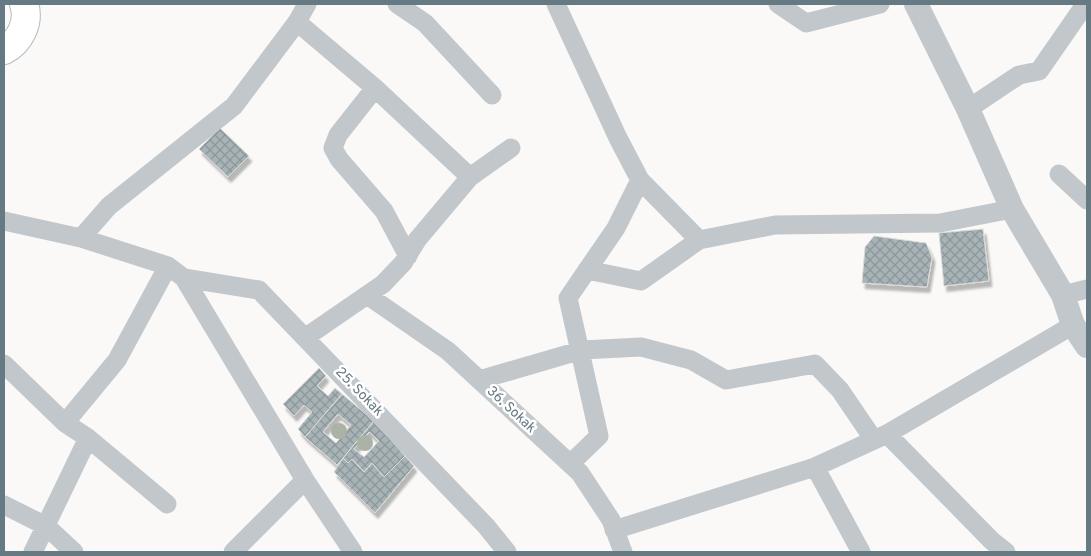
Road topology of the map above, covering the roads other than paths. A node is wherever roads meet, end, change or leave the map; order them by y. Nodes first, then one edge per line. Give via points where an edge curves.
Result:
1 (24, 4) edge
2 (307, 4) edge
3 (398, 4) edge
4 (556, 4) edge
5 (778, 4) edge
6 (880, 4) edge
7 (916, 4) edge
8 (1082, 9) dead end
9 (297, 22) junction
10 (4, 50) edge
11 (375, 88) junction
12 (492, 95) dead end
13 (968, 109) junction
14 (510, 148) dead end
15 (1059, 174) dead end
16 (470, 177) junction
17 (640, 180) junction
18 (1087, 200) edge
19 (1012, 209) junction
20 (4, 221) edge
21 (81, 238) junction
22 (699, 240) junction
23 (408, 256) junction
24 (168, 266) junction
25 (587, 270) junction
26 (184, 278) junction
27 (1087, 289) edge
28 (367, 295) junction
29 (1063, 295) junction
30 (1073, 325) junction
31 (306, 337) junction
32 (1087, 346) edge
33 (582, 350) junction
34 (4, 364) edge
35 (479, 380) junction
36 (65, 423) junction
37 (881, 437) junction
38 (88, 438) junction
39 (570, 464) junction
40 (815, 467) junction
41 (305, 480) junction
42 (166, 504) dead end
43 (4, 505) edge
44 (46, 526) junction
45 (614, 530) junction
46 (33, 552) edge
47 (74, 552) edge
48 (233, 552) edge
49 (353, 552) edge
50 (508, 552) edge
51 (623, 552) edge
52 (861, 552) edge
53 (1006, 552) edge

1 - 10 main road via 26,20 22,32 16,42
2 - 9 street
3 - 12 street via 426,24
4 - 17 street
5 - 6 street via 806,22
7 - 13 street
8 - 13 street via 1039,71 1019,75
9 - 11 street
9 - 21 street via 234,106 109,206
11 - 16 street
11 - 23 street via 338,135 333,148 384,211
13 - 19 street
14 - 16 street
15 - 18 street
16 - 23 street
17 - 22 street
17 - 25 street via 616,228
19 - 22 street via 940,223 775,225
19 - 29 street
20 - 21 street
21 - 24 street
22 - 25 street via 641,281
23 - 28 street via 383,284
24 - 26 street
24 - 36 street via 117,360
25 - 33 street via 568,298
26 - 31 street, 25. Sokak via 259,290
26 - 41 street
27 - 29 street
28 - 31 street
28 - 35 street, 36. Sokak via 448,351
29 - 30 street
30 - 32 street
30 - 37 street
31 - 50 street, 25. Sokak
33 - 35 street
33 - 37 street via 641,347 691,360 726,380 815,364
33 - 39 street via 599,436
34 - 36 street
35 - 39 street, 36. Sokak
36 - 38 street
37 - 40 street
37 - 53 street
38 - 42 street
38 - 44 street
39 - 45 street, 36. Sokak via 580,473
40 - 45 street
40 - 52 street
41 - 48 street
41 - 49 street
43 - 44 street
44 - 46 street
44 - 47 street
45 - 51 street, 36. Sokak

